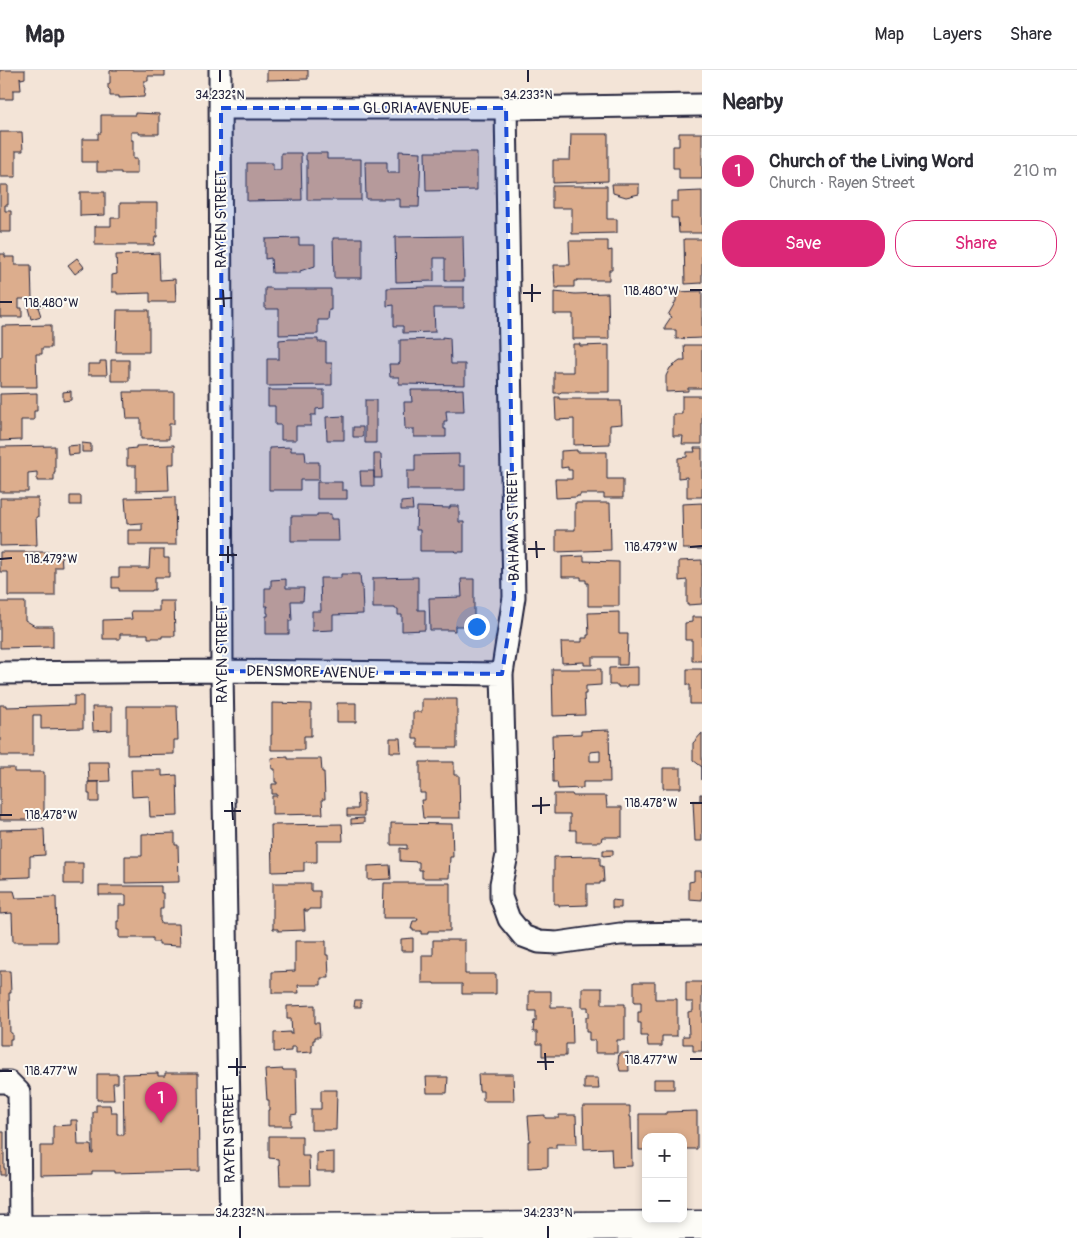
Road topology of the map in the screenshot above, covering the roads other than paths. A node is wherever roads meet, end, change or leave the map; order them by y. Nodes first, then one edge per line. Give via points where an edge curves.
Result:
1 (220, 70) edge
2 (702, 105) edge
3 (221, 108) junction
4 (506, 108) junction
5 (222, 671) junction
6 (0, 673) edge
7 (502, 674) junction
8 (702, 933) edge
9 (0, 1082) edge
10 (702, 1225) edge
11 (10, 1230) edge
12 (231, 1234) edge

1 - 3 street, RAYEN STREET
2 - 4 street, GLORIA AVENUE
3 - 4 street, GLORIA AVENUE
3 - 5 street, RAYEN STREET
4 - 7 street, BAHAMA STREET via 514,597
5 - 6 street, DENSMORE AVENUE
5 - 7 street, DENSMORE AVENUE
5 - 12 street, RAYEN STREET
7 - 8 street, BAHAMA STREET via 507,855 501,884 509,919 523,936 539,942 620,934
9 - 11 street via 9,1082 19,1092
10 - 12 main road
11 - 12 main road

